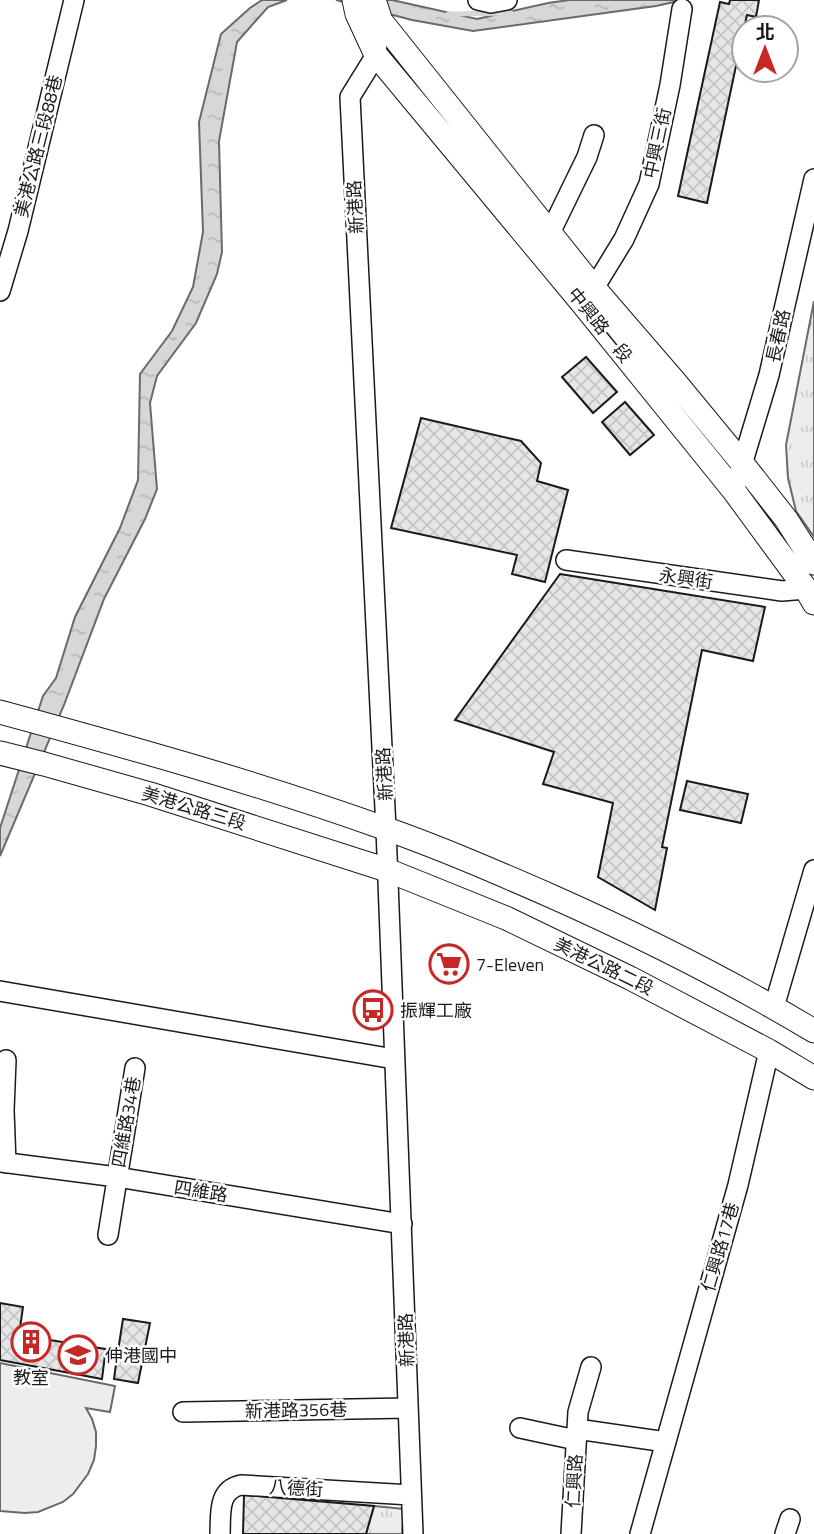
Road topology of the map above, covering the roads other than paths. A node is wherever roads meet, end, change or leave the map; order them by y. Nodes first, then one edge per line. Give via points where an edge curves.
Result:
1 (74, 0) edge
2 (478, 0) edge
3 (506, 0) edge
4 (368, 8) edge
5 (682, 9) dead end
6 (376, 55) junction
7 (594, 135) dead end
8 (814, 179) edge
9 (811, 209) edge
10 (550, 233) junction
11 (0, 291) edge
12 (588, 295) junction
13 (743, 463) junction
14 (734, 491) junction
15 (566, 560) dead end
16 (814, 564) edge
17 (810, 596) edge
18 (0, 712) edge
19 (22, 758) edge
20 (386, 829) junction
21 (387, 870) junction
22 (814, 870) edge
23 (0, 991) edge
24 (774, 1007) junction
25 (814, 1031) edge
26 (769, 1051) junction
27 (394, 1059) junction
28 (6, 1060) dead end
29 (135, 1068) dead end
30 (814, 1078) edge
31 (2, 1109) edge
32 (3, 1162) edge
33 (117, 1177) junction
34 (402, 1224) junction
35 (108, 1235) dead end
36 (590, 1367) dead end
37 (408, 1408) junction
38 (183, 1412) dead end
39 (520, 1428) dead end
40 (577, 1434) junction
41 (666, 1442) junction
42 (411, 1495) junction
43 (220, 1534) edge
44 (413, 1534) edge
45 (571, 1534) edge
46 (640, 1534) edge

1 - 11 street, 美港公路三段88巷
2 - 3 street
4 - 6 main road, 中興路一段
4 - 10 main road, 中興路一段
5 - 12 street, 中興三街 via 649,184 624,239
6 - 12 main road, 中興路一段
6 - 20 street, 新港路 via 350,97
7 - 10 street
8 - 9 street, 長春路
9 - 13 street, 長春路
10 - 12 main road, 中興路一段
12 - 13 main road, 中興路一段 via 676,383
12 - 14 main road, 中興路一段
13 - 14 street, 長春路
13 - 16 main road, 中興路一段
14 - 17 main road, 中興路一段
15 - 17 street, 永興街
18 - 20 main road via 269,789
19 - 21 main road, 美港公路三段
20 - 21 street, 新港路
20 - 24 main road via 631,932
21 - 26 main road, 美港公路二段 via 506,918
21 - 27 street, 新港路
22 - 24 street
23 - 27 street
24 - 25 main road
26 - 30 main road, 美港公路二段
26 - 41 street, 仁興路17巷 via 738,1185
27 - 34 street, 新港路
28 - 31 street
29 - 33 street, 四維路34巷
31 - 32 street
32 - 33 street, 四維路
33 - 34 street, 四維路
33 - 35 street, 四維路34巷
34 - 37 street, 新港路
36 - 40 street, 仁興路
37 - 38 street, 新港路356巷
37 - 42 street, 新港路
39 - 40 street
40 - 41 street, 仁興路
40 - 45 street, 仁興路
41 - 46 street, 仁興路17巷
42 - 43 street, 八德街 via 241,1485 232,1487 222,1500
42 - 44 street, 新港路

